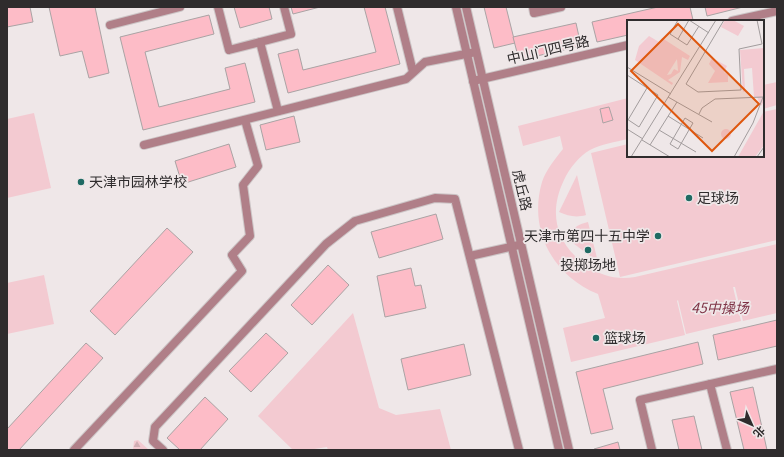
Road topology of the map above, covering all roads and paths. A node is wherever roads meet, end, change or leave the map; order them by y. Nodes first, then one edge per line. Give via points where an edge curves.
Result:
1 (180, 7) edge
2 (218, 7) edge
3 (284, 7) edge
4 (397, 7) edge
5 (456, 7) edge
6 (466, 7) edge
7 (533, 7) edge
8 (560, 7) edge
9 (777, 11) edge
10 (736, 20) edge
11 (110, 25) dead end
12 (260, 42) junction
13 (627, 45) edge
14 (476, 52) junction
15 (467, 54) junction
16 (413, 72) junction
17 (482, 78) junction
18 (473, 81) junction
19 (278, 112) junction
20 (245, 120) junction
21 (144, 145) dead end
22 (522, 245) junction
23 (512, 247) junction
24 (470, 256) junction
25 (777, 369) edge
26 (710, 384) junction
27 (74, 450) edge
28 (163, 450) edge
29 (519, 450) edge
30 (559, 450) edge
31 (569, 450) edge
32 (652, 450) edge
33 (727, 450) edge

1 - 11 street
2 - 12 street via 229,50
3 - 12 street via 291,34
4 - 16 street
5 - 15 street, 虎丘路
6 - 14 street, 虎丘路
7 - 8 street via 534,13
9 - 10 street
12 - 19 street
13 - 17 street, 中山门四号路
14 - 15 street
14 - 17 street, 虎丘路
15 - 16 street via 425,62
15 - 18 street, 虎丘路
16 - 19 street via 406,79
17 - 18 street, 中山门四号路
17 - 22 street, 虎丘路
18 - 23 street, 虎丘路
19 - 20 street
20 - 21 street
20 - 27 street via 258,166 242,185 250,236 232,255 242,271
22 - 23 street
22 - 31 street, 虎丘路
23 - 24 street
23 - 30 street, 虎丘路
24 - 28 street via 455,200 435,198 355,222 326,244 156,427 153,441
24 - 29 street
25 - 26 street
26 - 32 street via 640,400
26 - 33 street

